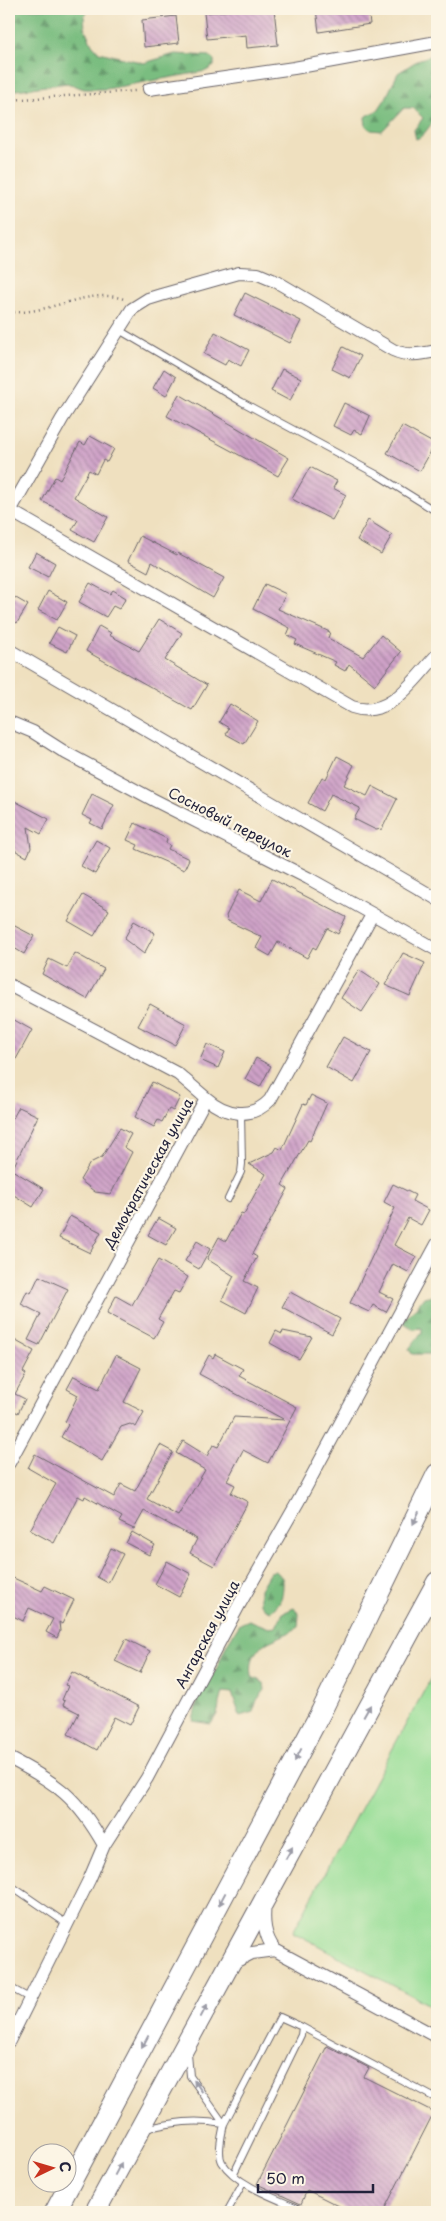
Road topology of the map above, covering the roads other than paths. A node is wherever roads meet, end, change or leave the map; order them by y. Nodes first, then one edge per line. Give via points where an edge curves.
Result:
1 (437, 42) edge
2 (149, 89) road end
3 (119, 330) junction
4 (437, 351) edge
5 (9, 511) edge
6 (437, 512) edge
7 (9, 650) edge
8 (437, 655) edge
9 (9, 722) edge
10 (437, 898) edge
11 (372, 915) junction
12 (437, 950) edge
13 (9, 985) edge
14 (206, 1098) junction
15 (241, 1113) junction
16 (228, 1199) dead end
17 (437, 1244) edge
18 (9, 1463) edge
19 (437, 1474) edge
20 (437, 1582) edge
21 (9, 1758) edge
22 (104, 1845) junction
23 (10, 1885) dead end
24 (266, 1896) junction
25 (67, 1924) junction
26 (275, 1950) junction
27 (228, 1967) junction
28 (9, 1987) edge
29 (31, 1998) junction
30 (302, 2028) junction
31 (437, 2037) edge
32 (9, 2041) edge
33 (187, 2042) junction
34 (437, 2098) edge
35 (224, 2124) junction
36 (139, 2131) junction
37 (234, 2173) junction
38 (243, 2182) junction
39 (55, 2212) edge
40 (95, 2212) edge
41 (227, 2212) edge
42 (307, 2212) edge

1 - 2 street via 294,68
3 - 4 street via 132,309 161,295 239,273 258,274 393,350 413,355
3 - 5 street
3 - 6 lane via 242,402 376,474
5 - 8 street via 352,707 377,710 390,704
7 - 10 street
9 - 11 street, Сосновый переулок via 308,878
11 - 12 street, Сосновый переулок
11 - 15 street via 279,1086 265,1105
13 - 14 street, Демократическая улица via 178,1074
14 - 15 street via 225,1111
14 - 18 street, Демократическая улица
15 - 16 lane via 241,1172
17 - 22 street, Ангарская улица via 147,1778
19 -> 39 main road via 321,1712
24 -> 20 main road
21 - 22 street via 72,1798
22 - 25 street, Ангарская улица
23 - 25 lane
24 - 26 street via 264,1926
24 - 27 main road
25 - 29 street, Ангарская улица
26 - 27 street via 252,1953
26 - 31 street
33 -> 27 main road
28 - 29 lane
29 - 32 street, Ангарская улица
30 - 34 lane
30 - 35 lane via 280,2017
30 - 37 lane
35 -> 33 lane via 190,2076
33 - 36 main road
35 - 36 lane via 198,2120 173,2122
35 - 37 lane via 220,2143 222,2161
40 -> 36 main road
37 - 38 lane
38 - 41 lane
38 - 42 lane

